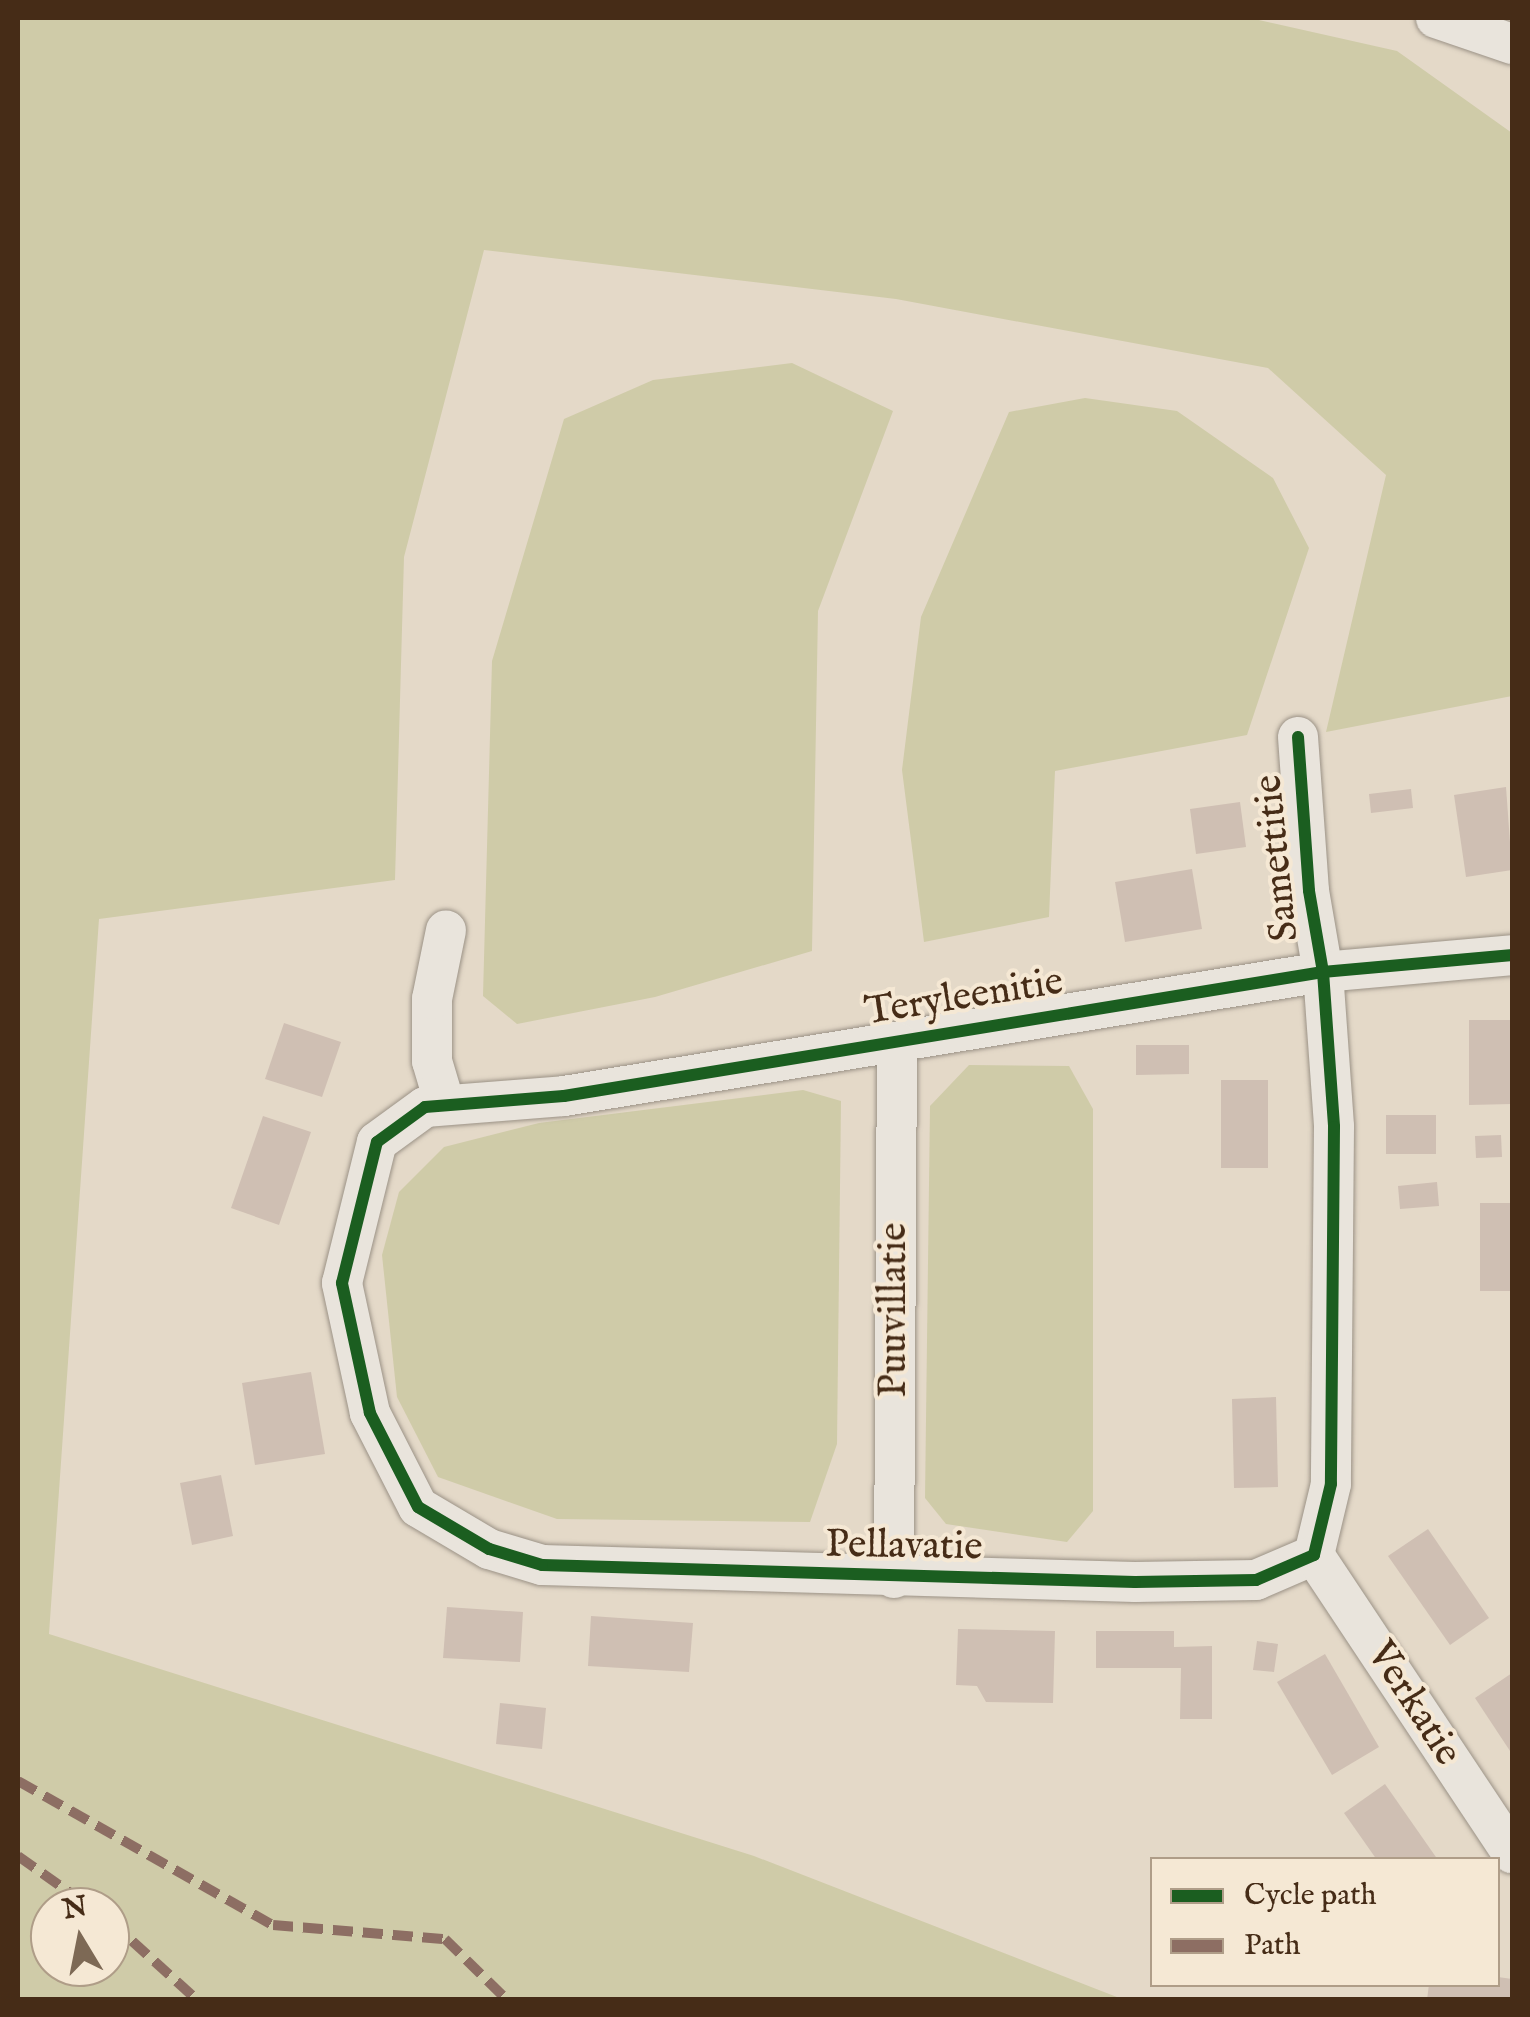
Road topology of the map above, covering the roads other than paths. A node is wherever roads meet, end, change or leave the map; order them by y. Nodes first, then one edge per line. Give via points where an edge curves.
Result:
1 (1436, 18) edge
2 (1512, 44) edge
3 (1298, 737) dead end
4 (446, 930) dead end
5 (1512, 955) edge
6 (1323, 972) junction
7 (897, 1042) junction
8 (435, 1106) junction
9 (1314, 1555) junction
10 (894, 1578) junction
11 (1512, 1853) edge

1 - 2 street
3 - 6 street, Samettitie
4 - 8 street via 432,999
5 - 6 street, Teryleenitie
6 - 7 street, Teryleenitie
6 - 9 street via 1334,1126 1332,1484
7 - 8 street, Teryleenitie via 564,1096
7 - 10 street, Puuvillatie
8 - 10 street, Pellavatie via 377,1142 342,1283 375,1427 418,1507 489,1549 542,1565
9 - 10 street, Pellavatie via 1256,1580
9 - 11 street, Verkatie

